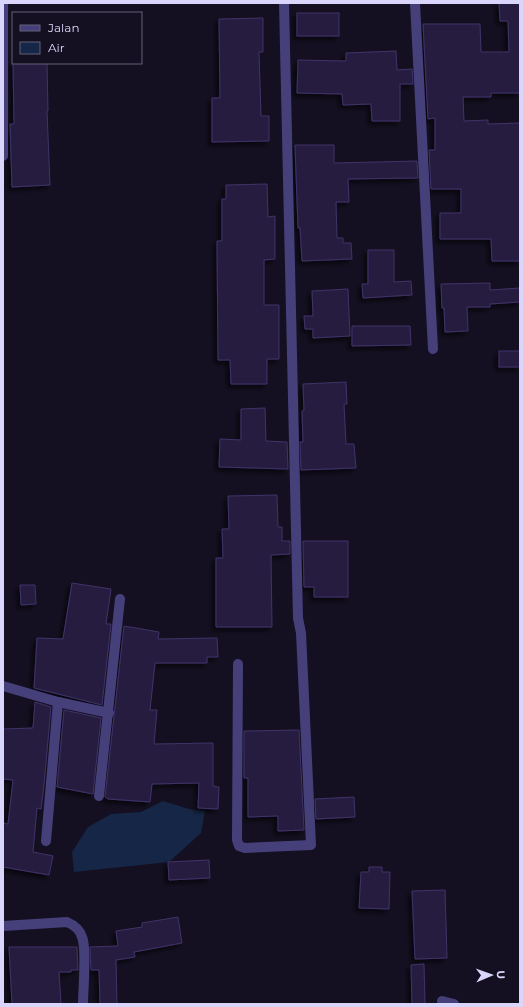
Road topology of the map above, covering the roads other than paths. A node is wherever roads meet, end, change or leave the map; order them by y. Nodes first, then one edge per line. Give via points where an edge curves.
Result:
1 (3, 3) edge
2 (284, 3) edge
3 (415, 3) edge
4 (3, 156) edge
5 (433, 349) dead end
6 (120, 599) dead end
7 (238, 664) dead end
8 (3, 686) edge
9 (58, 702) junction
10 (109, 713) junction
11 (99, 796) dead end
12 (46, 841) dead end
13 (3, 926) edge
14 (442, 1001) dead end
15 (83, 1004) edge
16 (454, 1004) edge

1 - 4 street
2 - 7 street via 298,618 301,633 311,845 245,848 239,846
3 - 5 street
6 - 10 street
8 - 9 street
9 - 10 street
9 - 12 street
10 - 11 street
13 - 15 street via 67,922 73,925 84,942
14 - 16 street

